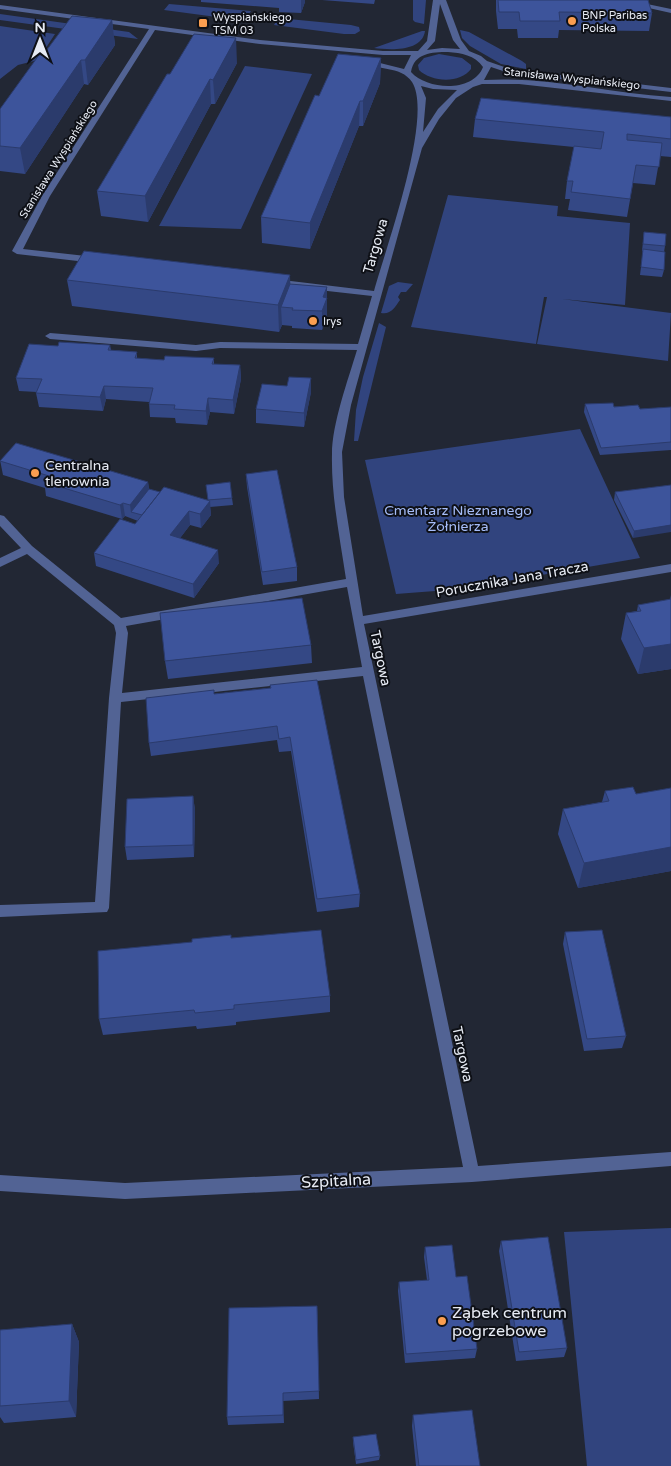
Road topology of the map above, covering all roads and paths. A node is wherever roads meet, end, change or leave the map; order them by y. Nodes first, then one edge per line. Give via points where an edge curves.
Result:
1 (437, 0) edge
2 (442, 0) edge
3 (618, 0) edge
4 (0, 6) edge
5 (671, 11) edge
6 (154, 28) junction
7 (260, 42) junction
8 (468, 53) junction
9 (420, 54) junction
10 (332, 56) dead end
11 (359, 60) edge
12 (485, 63) junction
13 (407, 72) junction
14 (415, 80) junction
15 (471, 85) junction
16 (671, 90) edge
17 (671, 99) edge
18 (418, 150) junction
19 (102, 261) edge
20 (267, 281) edge
21 (376, 294) junction
22 (50, 336) dead end
23 (362, 347) junction
24 (0, 519) edge
25 (28, 549) junction
26 (0, 563) edge
27 (671, 568) edge
28 (352, 582) junction
29 (358, 621) junction
30 (119, 623) junction
31 (368, 671) junction
32 (115, 698) junction
33 (0, 911) edge
34 (671, 1159) edge
35 (472, 1174) junction
36 (0, 1183) edge

1 - 9 street via 431,41
2 - 8 street via 457,40
3 - 5 street
4 - 6 street
6 - 7 street
6 - 19 street, Stanisława Wyspiańskiego via 46,196 17,251
7 - 9 street via 383,54
7 - 10 street
8 - 9 street via 442,50
8 - 12 street, Stanisława Wyspiańskiego
9 - 13 street via 407,63
11 - 13 street
12 - 15 street via 486,74
12 - 16 street, Stanisława Wyspiańskiego via 508,71
13 - 14 street
14 - 15 street, Stanisława Wyspiańskiego via 438,87
14 - 18 street, Targowa via 422,98
15 - 17 street, Stanisława Wyspiańskiego via 528,83
15 - 18 street, Targowa via 444,105
18 - 21 street, Targowa
20 - 21 street
21 - 23 street, Targowa
22 - 23 street via 196,348 220,345
23 - 28 street, Targowa via 337,452 339,497
24 - 25 street
25 - 26 street
25 - 30 street
27 - 29 street, Porucznika Jana Tracza
28 - 29 street, Targowa
28 - 30 street
29 - 31 street, Targowa
30 - 32 street via 122,632
31 - 32 street
31 - 35 street, Targowa
32 - 33 street via 102,908
34 - 35 street, Szpitalna
35 - 36 street, Szpitalna via 126,1191

